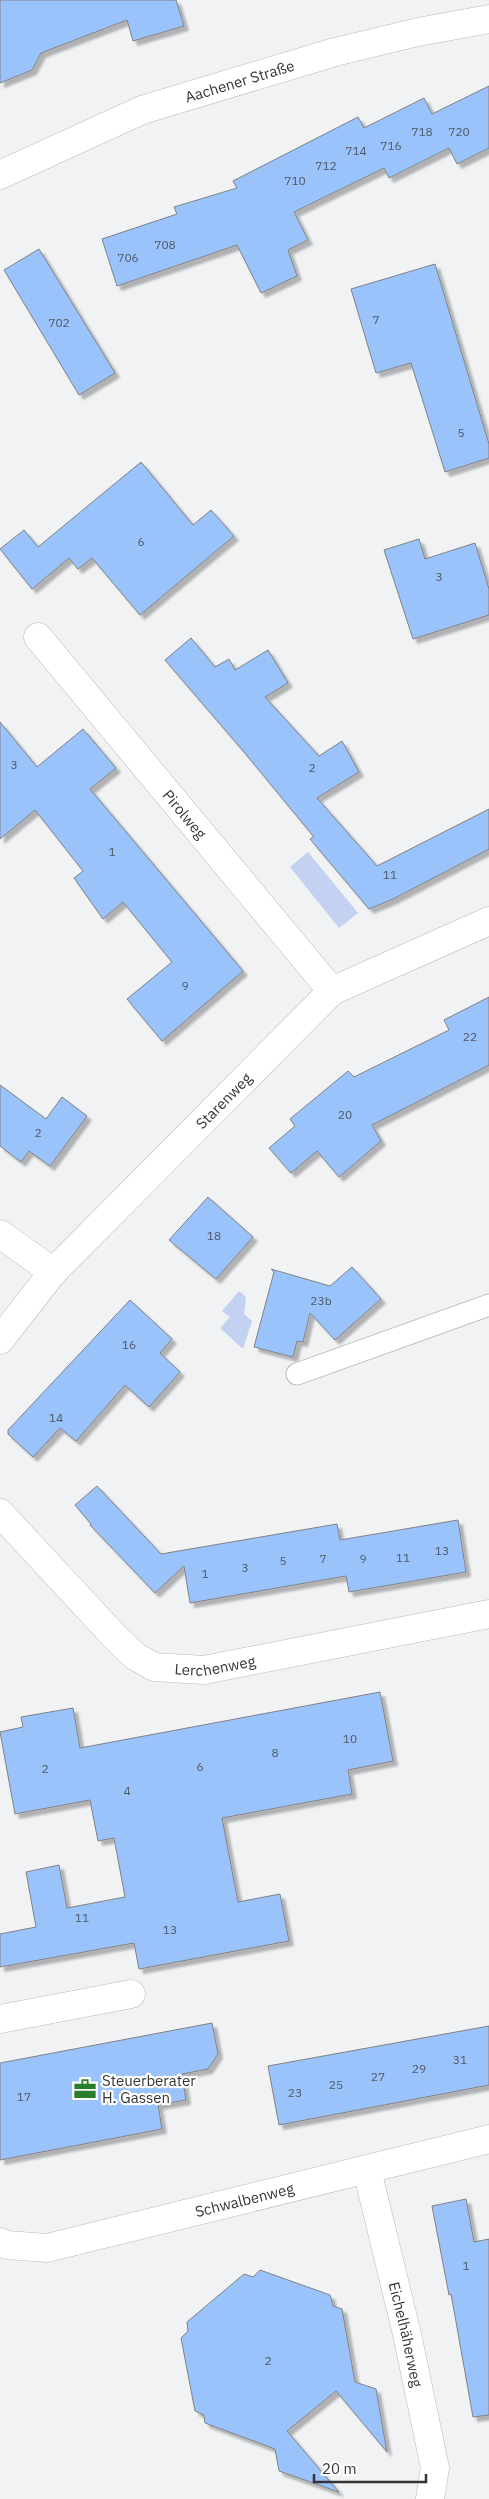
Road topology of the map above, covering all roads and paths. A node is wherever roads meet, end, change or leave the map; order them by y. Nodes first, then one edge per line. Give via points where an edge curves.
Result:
1 (489, 19) edge
2 (0, 175) edge
3 (38, 637) dead end
4 (489, 922) edge
5 (332, 991) junction
6 (0, 1234) edge
7 (52, 1272) junction
8 (489, 1305) edge
9 (0, 1340) edge
10 (297, 1374) dead end
11 (0, 1513) edge
12 (489, 1614) edge
13 (131, 1994) dead end
14 (0, 2019) edge
15 (489, 2139) edge
16 (368, 2170) junction
17 (0, 2242) edge
18 (430, 2499) edge

1 - 2 street, Aachener Straße via 335,52 142,110
3 - 5 street, Pirolweg
4 - 5 street, Starenweg
5 - 7 street, Starenweg
6 - 7 street
7 - 9 street, Starenweg
8 - 10 lane
11 - 12 street, Lerchenweg via 116,1638 135,1656 154,1666 204,1670
13 - 14 street
15 - 16 street, Schwalbenweg
16 - 17 street, Schwalbenweg via 47,2248
16 - 18 street, Eichelhäherweg via 435,2468

